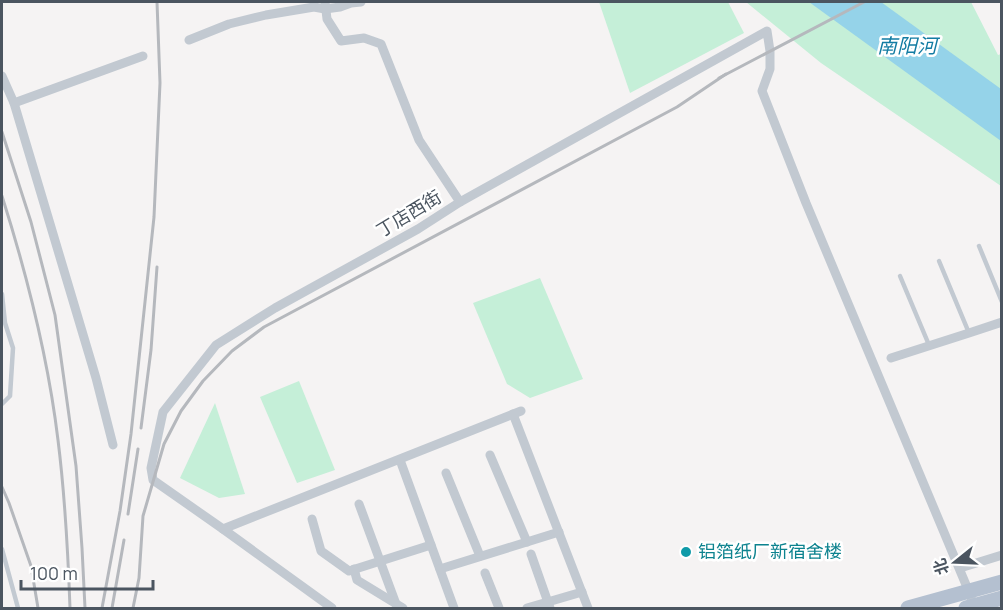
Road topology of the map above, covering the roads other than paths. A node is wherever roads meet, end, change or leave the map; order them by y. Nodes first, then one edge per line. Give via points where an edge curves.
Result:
1 (361, 2) edge
2 (325, 5) edge
3 (189, 40) dead end
4 (142, 56) dead end
5 (2, 76) edge
6 (14, 103) junction
7 (460, 202) junction
8 (979, 246) dead end
9 (939, 261) dead end
10 (900, 276) dead end
11 (2, 294) edge
12 (1002, 302) edge
13 (1002, 321) edge
14 (3, 322) edge
15 (969, 333) junction
16 (929, 346) junction
17 (891, 358) dead end
18 (2, 404) edge
19 (113, 445) dead end
20 (490, 455) dead end
21 (400, 460) junction
22 (446, 472) dead end
23 (359, 504) dead end
24 (312, 519) dead end
25 (224, 529) junction
26 (559, 532) junction
27 (526, 542) junction
28 (431, 545) junction
29 (2, 549) edge
30 (531, 554) dead end
31 (1002, 555) edge
32 (480, 556) junction
33 (380, 561) junction
34 (440, 568) junction
35 (960, 568) junction
36 (354, 569) junction
37 (485, 573) dead end
38 (1002, 582) edge
39 (582, 592) junction
40 (1002, 598) edge
41 (970, 602) edge
42 (400, 606) edge
43 (18, 609) edge
44 (332, 609) edge
45 (454, 609) edge
46 (499, 609) edge
47 (527, 609) edge
48 (550, 609) edge
49 (588, 609) edge
50 (908, 609) edge

1 - 2 street via 340,8
2 - 3 street via 229,24
2 - 7 street via 327,19 341,41 364,38 381,44 419,140
4 - 6 street
5 - 6 street
6 - 19 street
7 - 25 street, 丁店西街 via 216,345 163,412 151,468 153,480
7 - 35 street, 丁店西街 via 767,31 770,69 762,91
8 - 12 lane
9 - 15 lane
10 - 16 lane
11 - 14 lane
13 - 15 street
14 - 18 lane via 13,348 10,396
15 - 16 street
16 - 17 street
20 - 27 street
21 - 25 street
21 - 26 street via 517,413
21 - 28 street
22 - 32 street
23 - 33 street
24 - 36 street via 321,551 348,571
25 - 44 street
26 - 27 street
26 - 39 street
27 - 32 street
28 - 33 street
28 - 34 street
29 - 43 lane
30 - 48 street
31 - 35 street
32 - 34 street
33 - 36 street
33 - 42 street
34 - 45 street
35 - 41 street
36 - 42 street via 357,580
37 - 46 street
38 - 41 main road
39 - 47 street
39 - 49 street
40 - 41 main road
41 - 50 main road

